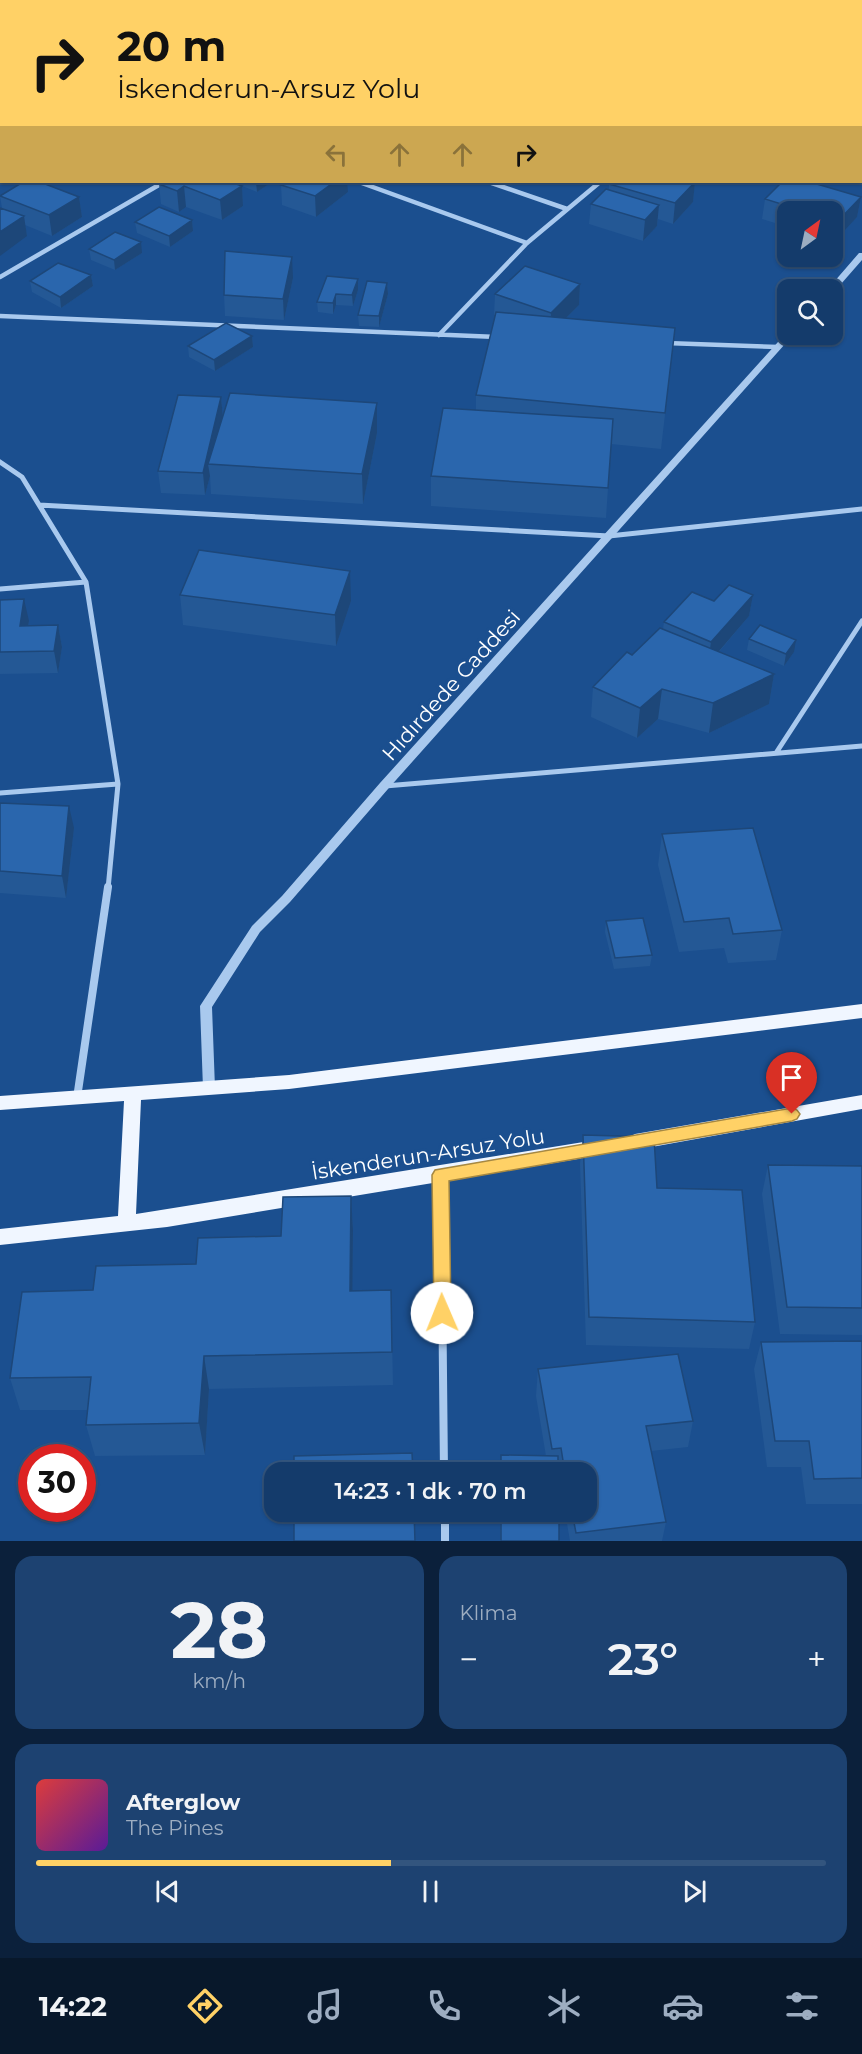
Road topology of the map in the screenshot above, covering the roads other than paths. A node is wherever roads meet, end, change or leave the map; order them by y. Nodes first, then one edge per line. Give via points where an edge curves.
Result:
1 (162, 183) edge
2 (362, 183) edge
3 (492, 183) edge
4 (599, 183) edge
5 (567, 209) junction
6 (527, 243) junction
7 (862, 255) edge
8 (0, 278) edge
9 (841, 279) edge
10 (0, 316) edge
11 (439, 335) junction
12 (509, 338) edge
13 (661, 343) edge
14 (778, 347) joint
15 (0, 462) edge
16 (39, 505) junction
17 (862, 509) edge
18 (609, 536) junction
19 (86, 582) junction
20 (0, 589) edge
21 (862, 621) edge
22 (862, 746) edge
23 (776, 753) junction
24 (118, 784) junction
25 (384, 786) junction
26 (0, 793) edge
27 (862, 1011) edge
28 (209, 1089) junction
29 (133, 1094) junction
30 (78, 1098) junction
31 (862, 1102) edge
32 (0, 1103) edge
33 (441, 1175) junction
34 (127, 1222) junction
35 (0, 1237) edge
36 (444, 1462) edge
37 (445, 1522) edge
38 (445, 1541) edge

1 - 8 street
2 - 6 street
3 - 5 street
4 - 5 street
5 - 6 street
6 - 11 street
7 - 9 street
10 - 11 street
11 - 12 street
13 - 14 street
14 - 18 street, Hıdırdede Caddesi
15 - 16 street via 22,477
16 - 18 street
16 - 19 street
17 - 18 street
18 - 25 street, Hıdırdede Caddesi
19 - 20 street
19 - 24 street
21 - 23 street
22 - 23 street
23 - 25 street
24 - 26 street
24 - 30 street via 107,898
25 - 28 street, Hıdırdede Caddesi via 256,929 206,1006
27 - 28 main road
28 - 29 main road
29 - 30 main road
29 - 34 main road
30 - 32 main road
31 - 33 main road, İskenderun-Arsuz Yolu
33 - 34 main road, İskenderun-Arsuz Yolu
33 - 36 street
34 - 35 main road, İskenderun-Arsuz Yolu
37 - 38 street

